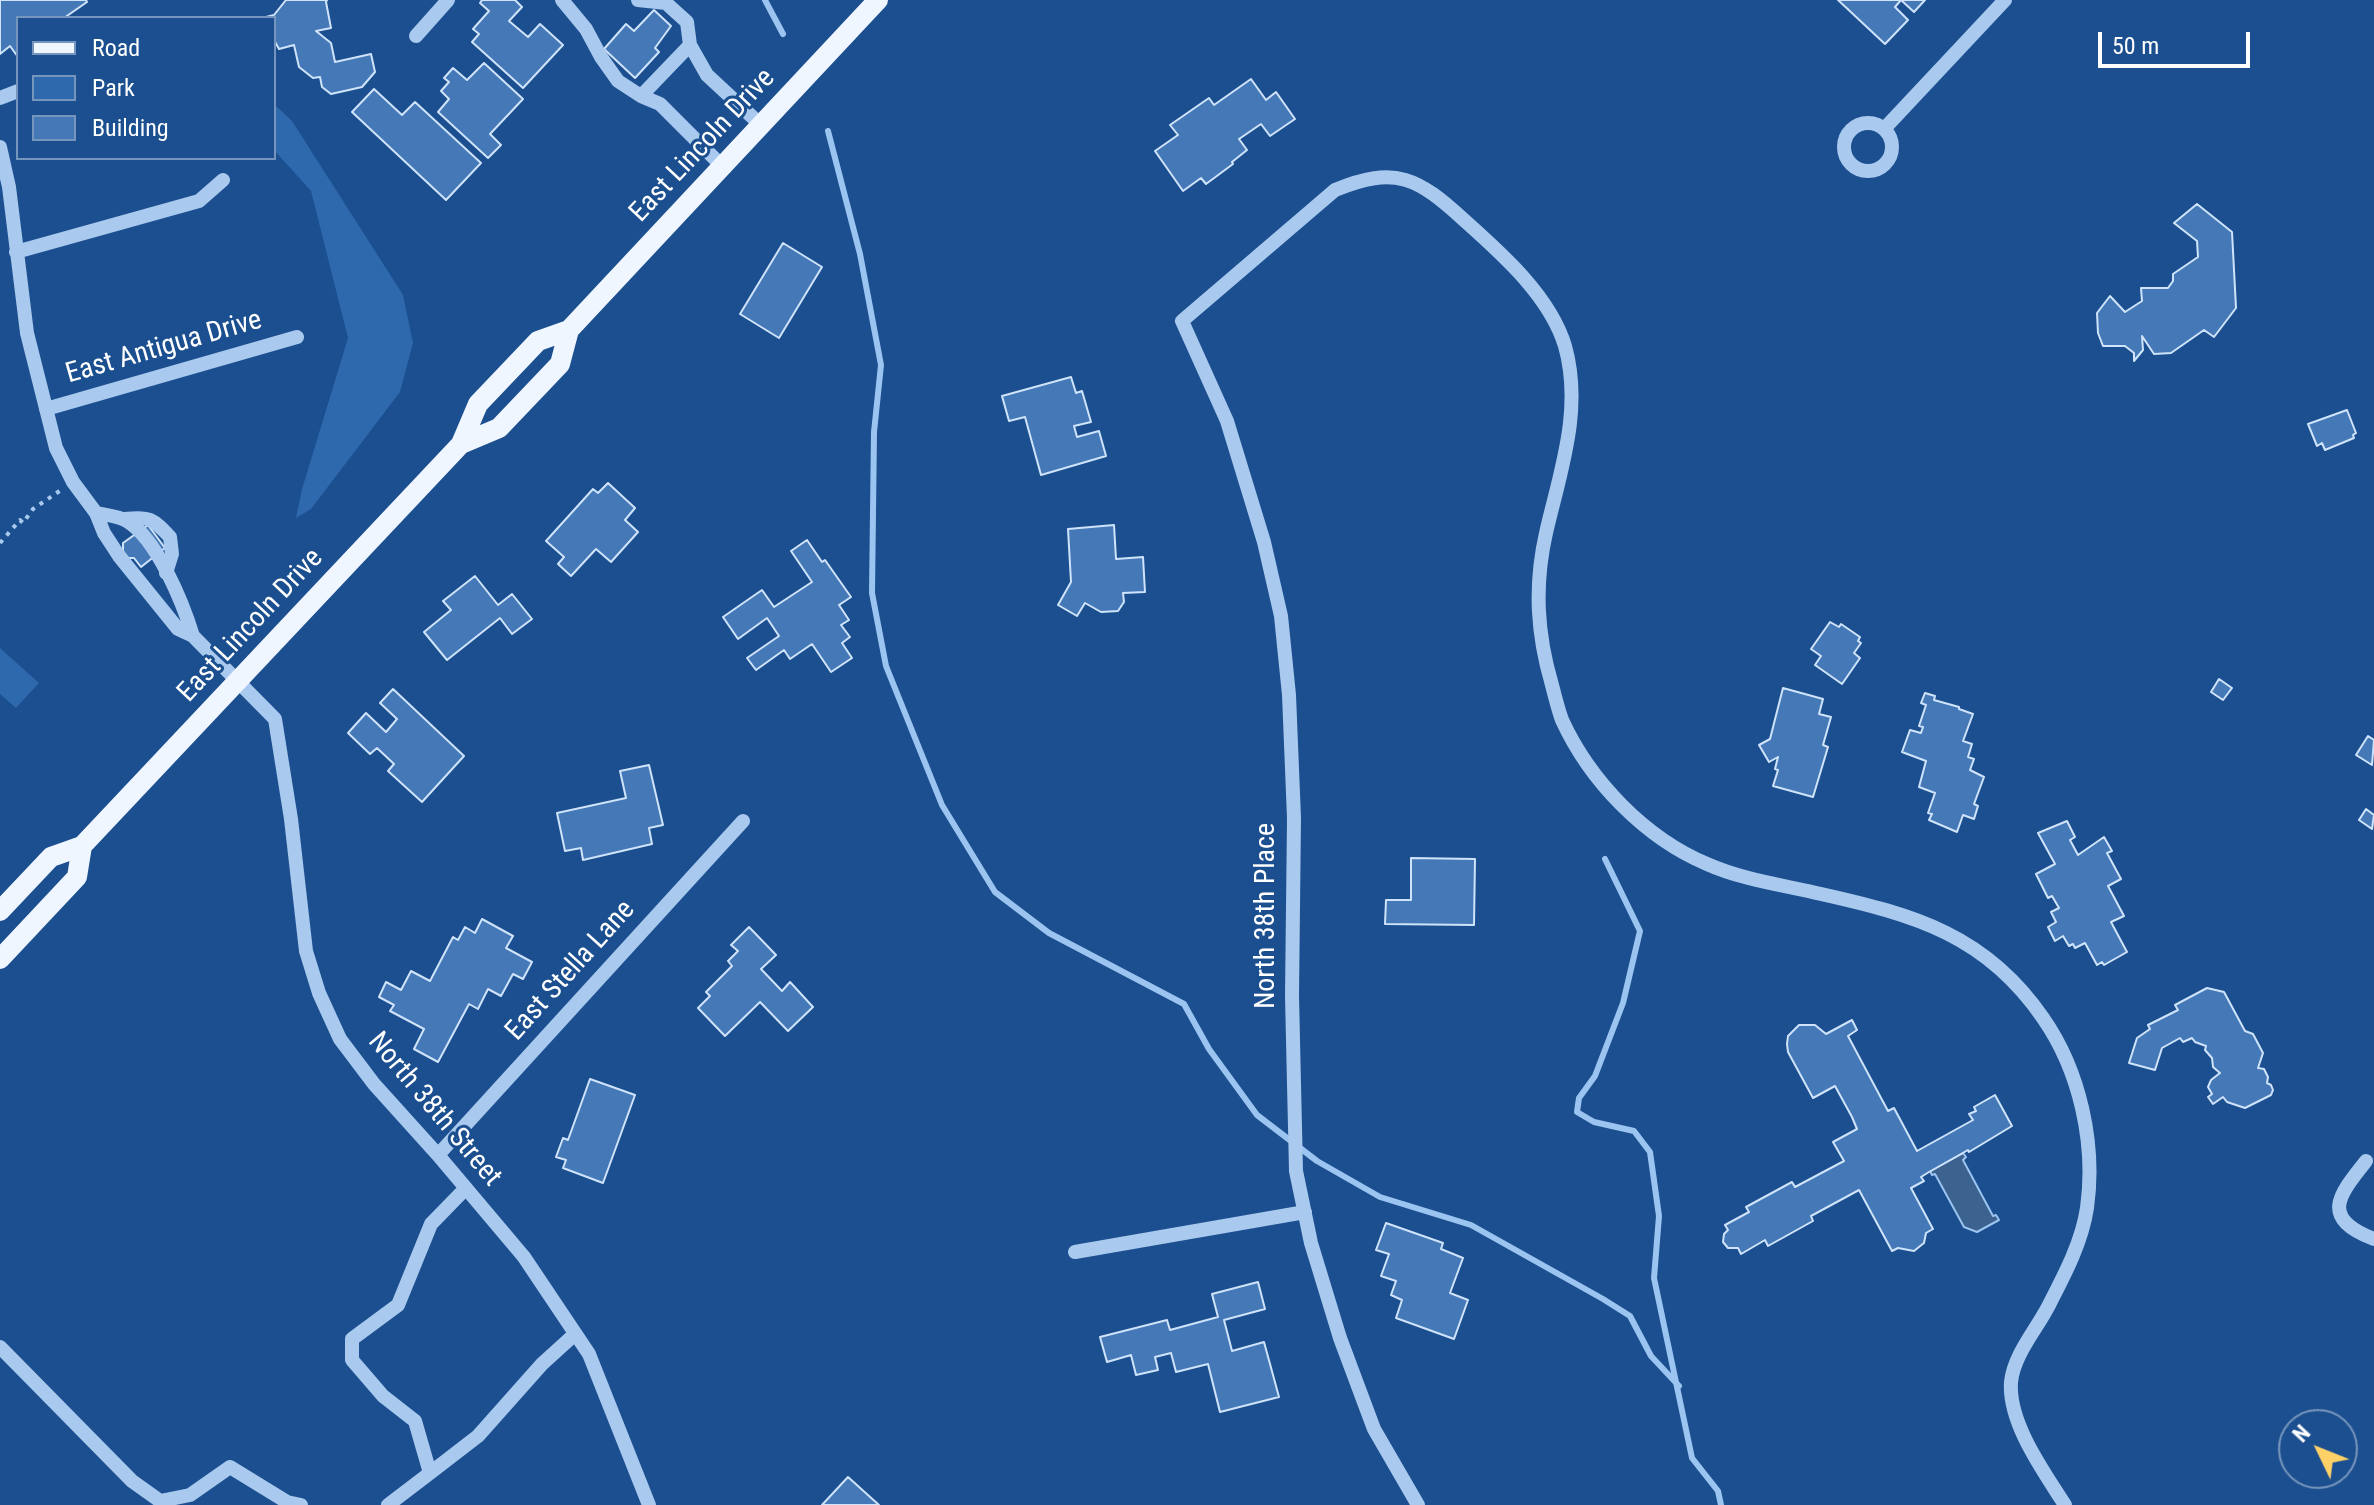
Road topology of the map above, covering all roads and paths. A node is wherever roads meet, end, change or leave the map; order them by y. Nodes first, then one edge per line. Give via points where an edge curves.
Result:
1 (448, 0) edge
2 (562, 0) edge
3 (638, 0) edge
4 (878, 0) edge
5 (2005, 0) edge
6 (416, 36) dead end
7 (690, 45) junction
8 (641, 96) junction
9 (761, 125) junction
10 (1884, 129) dead end
11 (0, 147) edge
12 (722, 166) junction
13 (223, 180) dead end
14 (4, 188) edge
15 (16, 252) junction
16 (569, 330) junction
17 (297, 337) dead end
18 (46, 409) junction
19 (461, 444) junction
20 (54, 495) dead end
21 (96, 513) junction
22 (0, 543) edge
23 (201, 644) junction
24 (237, 681) junction
25 (743, 821) dead end
26 (82, 846) junction
27 (0, 911) edge
28 (0, 959) edge
29 (438, 1155) junction
30 (2366, 1161) dead end
31 (466, 1188) junction
32 (1305, 1212) junction
33 (2374, 1239) edge
34 (1075, 1252) dead end
35 (575, 1334) junction
36 (0, 1347) edge
37 (430, 1473) junction
38 (301, 1505) edge
39 (388, 1505) edge
40 (649, 1505) edge
41 (1418, 1505) edge
42 (2065, 1505) edge

1 - 6 street
2 - 8 street via 618,81
3 - 7 street via 666,3 687,22
4 - 9 main road, East Lincoln Drive
5 - 10 street
7 - 8 street
7 - 9 street via 707,75
8 - 12 street via 660,104
9 - 12 main road, East Lincoln Drive
11 - 14 street, East Antigua Drive
12 - 16 main road, East Lincoln Drive
13 - 15 street via 199,201
14 - 15 street, East Antigua Drive
15 - 18 street, East Antigua Drive via 27,333
16 - 19 main road, East Lincoln Drive via 538,341 478,404
16 - 19 main road, East Lincoln Drive via 560,364 499,428
17 - 18 street, East Antigua Drive
18 - 21 street, East Antigua Drive via 56,448
19 - 24 main road, East Lincoln Drive
20 - 22 path
21 - 23 street, East Antigua Drive via 119,556 178,629
21 - 23 street, East Antigua Drive via 151,519 170,537 166,574
23 - 24 street, East Antigua Drive
24 - 26 main road, East Lincoln Drive
24 - 29 street, North 38th Street via 275,719 306,951 319,993 340,1039
25 - 29 street, East Stella Lane
26 - 27 main road, East Lincoln Drive via 51,857
26 - 28 main road, East Lincoln Drive via 77,877
29 - 31 street, North 38th Street
30 - 33 street via 2342,1190 2339,1204 2343,1222
31 - 35 street, North 38th Street via 524,1257
31 - 37 street via 431,1224 398,1305 352,1339 352,1360 383,1396 415,1421
32 - 34 street
32 - 41 street, North 38th Place via 1340,1338 1374,1429
32 - 42 street, North 38th Place via 1296,1171 1294,818 1281,616 1227,421 1182,321 1335,190 1366,177 1395,177 1431,191 1507,261 1547,307 1565,345 1571,429 1537,592 1541,648 1562,719 1593,773 1642,824 1705,864 1906,915 1956,936 1992,959 2021,988 2069,1065 2084,1121 2086,1211 2075,1251 2011,1382 2014,1413
35 - 37 street via 478,1436
35 - 40 street, North 38th Street via 589,1354
36 - 38 street via 132,1481 160,1501 190,1495 230,1467
37 - 39 street

